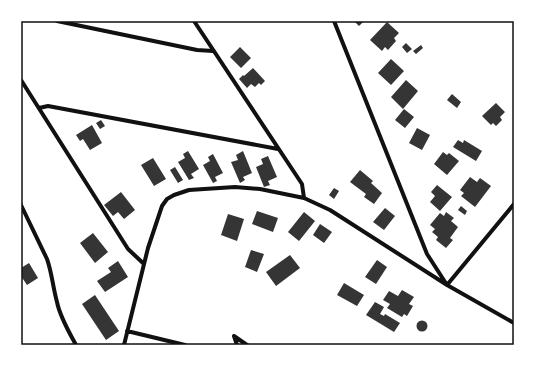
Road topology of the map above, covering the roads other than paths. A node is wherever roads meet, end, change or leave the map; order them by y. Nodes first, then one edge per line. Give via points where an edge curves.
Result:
1 (57, 21) edge
2 (194, 21) edge
3 (334, 21) edge
4 (213, 52) junction
5 (21, 80) edge
6 (39, 108) junction
7 (278, 149) junction
8 (304, 198) junction
9 (514, 204) edge
10 (21, 206) edge
11 (144, 264) junction
12 (447, 285) junction
13 (514, 323) edge
14 (127, 331) junction
15 (76, 345) edge
16 (124, 345) edge
17 (185, 345) edge
18 (237, 345) edge
19 (247, 345) edge

1 - 4 street
2 - 4 street
3 - 12 street via 427,254
4 - 7 street
5 - 6 street
6 - 7 street via 48,106
6 - 11 street via 128,249
7 - 8 street via 302,184
8 - 11 street via 235,186 180,192 167,199 162,206
8 - 12 street via 330,210
9 - 12 street
10 - 15 street via 47,259 57,304
11 - 14 street
12 - 13 street
14 - 16 street
14 - 17 street
18 - 19 street via 234,336

